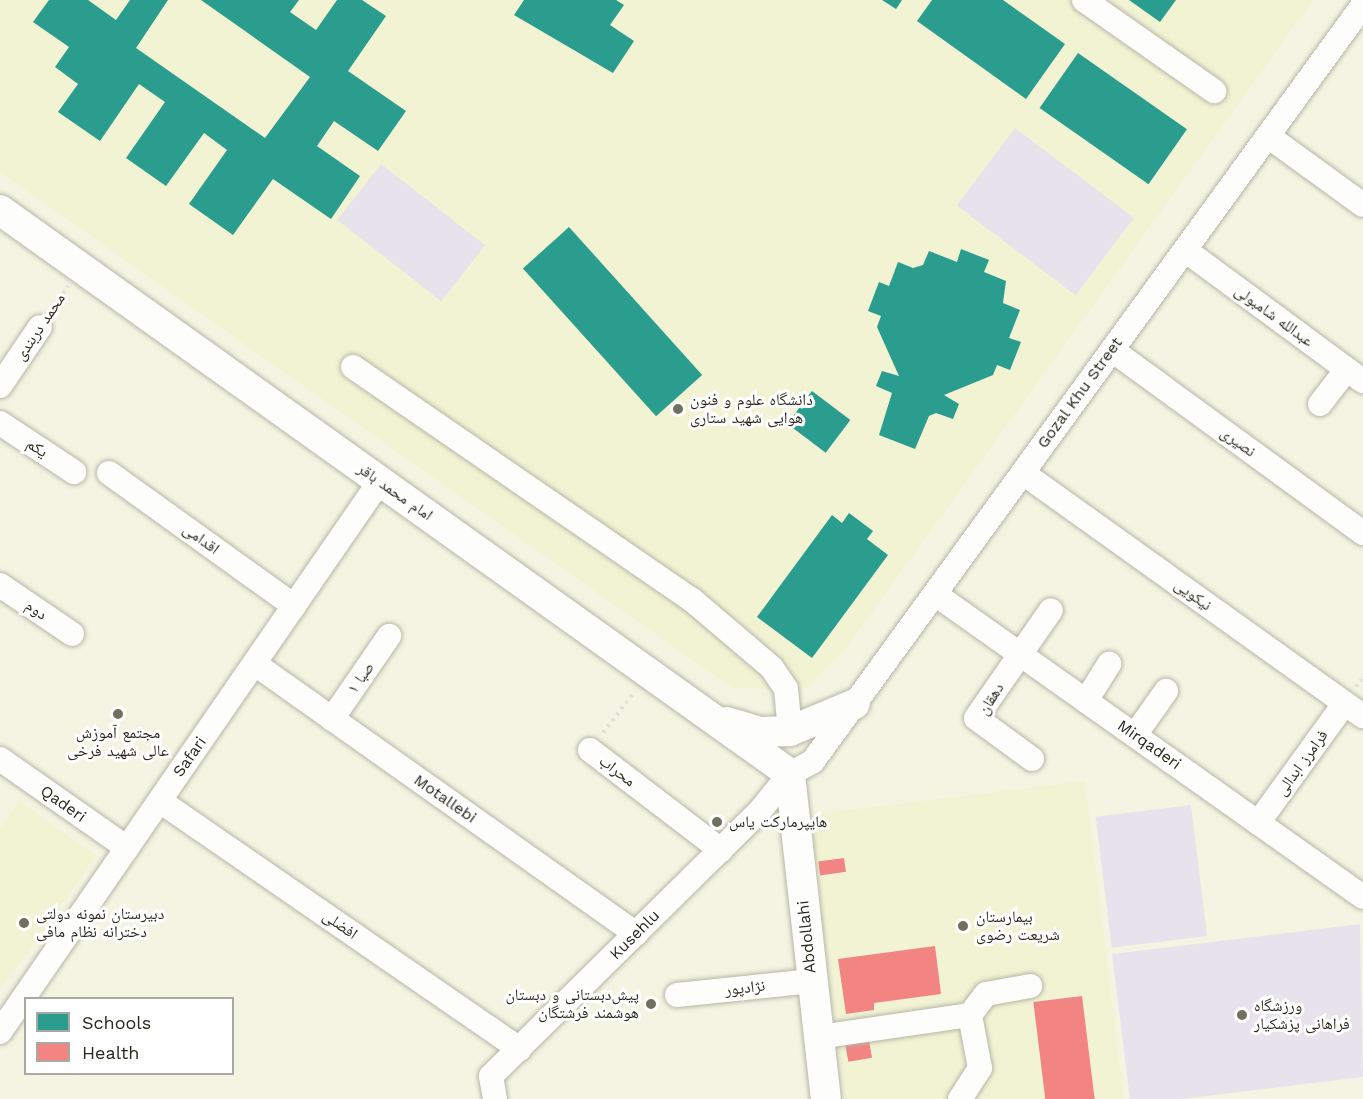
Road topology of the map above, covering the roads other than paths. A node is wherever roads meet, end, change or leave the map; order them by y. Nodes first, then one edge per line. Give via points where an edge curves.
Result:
1 (1084, 0) edge
2 (1363, 5) edge
3 (1355, 32) edge
4 (1214, 92) dead end
5 (1268, 136) junction
6 (1363, 205) edge
7 (0, 210) edge
8 (1185, 250) junction
9 (40, 327) road end
10 (1112, 350) junction
11 (353, 367) dead end
12 (1355, 375) edge
13 (0, 386) edge
14 (1320, 404) dead end
15 (0, 423) edge
16 (74, 472) dead end
17 (109, 472) dead end
18 (1023, 473) junction
19 (380, 481) junction
20 (1363, 533) edge
21 (0, 585) edge
22 (935, 594) junction
23 (294, 606) junction
24 (1051, 610) dead end
25 (72, 634) dead end
26 (390, 636) dead end
27 (1022, 655) junction
28 (255, 664) junction
29 (1108, 664) dead end
30 (1166, 691) dead end
31 (1086, 700) junction
32 (855, 704) junction
33 (1354, 710) edge
34 (711, 717) junction
35 (332, 719) junction
36 (790, 731) junction
37 (1134, 735) junction
38 (590, 750) road end
39 (0, 759) edge
40 (1032, 759) dead end
41 (790, 774) junction
42 (160, 801) junction
43 (1258, 823) junction
44 (127, 848) junction
45 (721, 850) junction
46 (1363, 897) edge
47 (636, 934) junction
48 (812, 981) junction
49 (1030, 986) dead end
50 (677, 995) dead end
51 (24, 997) edge
52 (24, 997) edge
53 (970, 1015) junction
54 (0, 1032) edge
55 (819, 1037) junction
56 (520, 1049) junction
57 (495, 1099) edge
58 (826, 1099) edge
59 (960, 1099) edge

1 - 4 street
2 - 3 street, Gozal Khu Street
3 - 5 street, Gozal Khu Street
5 - 6 street
5 - 8 street, Gozal Khu Street
7 - 19 main road, امام محمد باقر
8 - 10 street, Gozal Khu Street
8 - 12 street, عبدالله شامبولی
9 - 13 street, محمد دربندی
10 - 18 street, Gozal Khu Street
10 - 20 street, نصیری
11 - 36 street via 691,599 772,668 786,688
12 - 14 street
15 - 16 street, یکم
17 - 23 street, اقدامی
18 - 22 street, Gozal Khu Street
18 - 33 street, نیکویی
19 - 23 street, Safari
19 - 34 main road, امام محمد باقر
21 - 25 street, دوم
22 - 27 street, Mirqaderi
22 - 32 street, Gozal Khu Street
23 - 28 street, Safari
24 - 27 street
26 - 35 street, صبا ۱
27 - 31 street, Mirqaderi
27 - 40 street, دهقان via 976,718
28 - 35 street, Motallebi
28 - 42 street, Safari
29 - 31 street
30 - 37 street
31 - 37 street, Mirqaderi
32 - 36 main road
32 - 41 street, Gozal Khu Street via 813,761
33 - 43 street, فرامرز ابدالی
34 - 36 main road via 760,732
34 - 41 main road, امام محمد باقر
35 - 47 street, Motallebi
37 - 43 street, Mirqaderi
38 - 45 street, محراب
39 - 44 street, Qaderi
41 - 45 street, Kusehlu
41 - 48 main road, Abdollahi
42 - 44 street, Safari
42 - 56 street, افضلی
43 - 46 street, Mirqaderi
44 - 51 street, Safari
45 - 47 street, Kusehlu
47 - 56 street, Kusehlu
48 - 50 street, نژادپور
48 - 55 main road, Abdollahi
49 - 53 street via 986,994
52 - 54 street, Safari
53 - 55 street
53 - 59 street via 980,1068
55 - 58 main road, Abdollahi
56 - 57 street, Kusehlu via 491,1076

